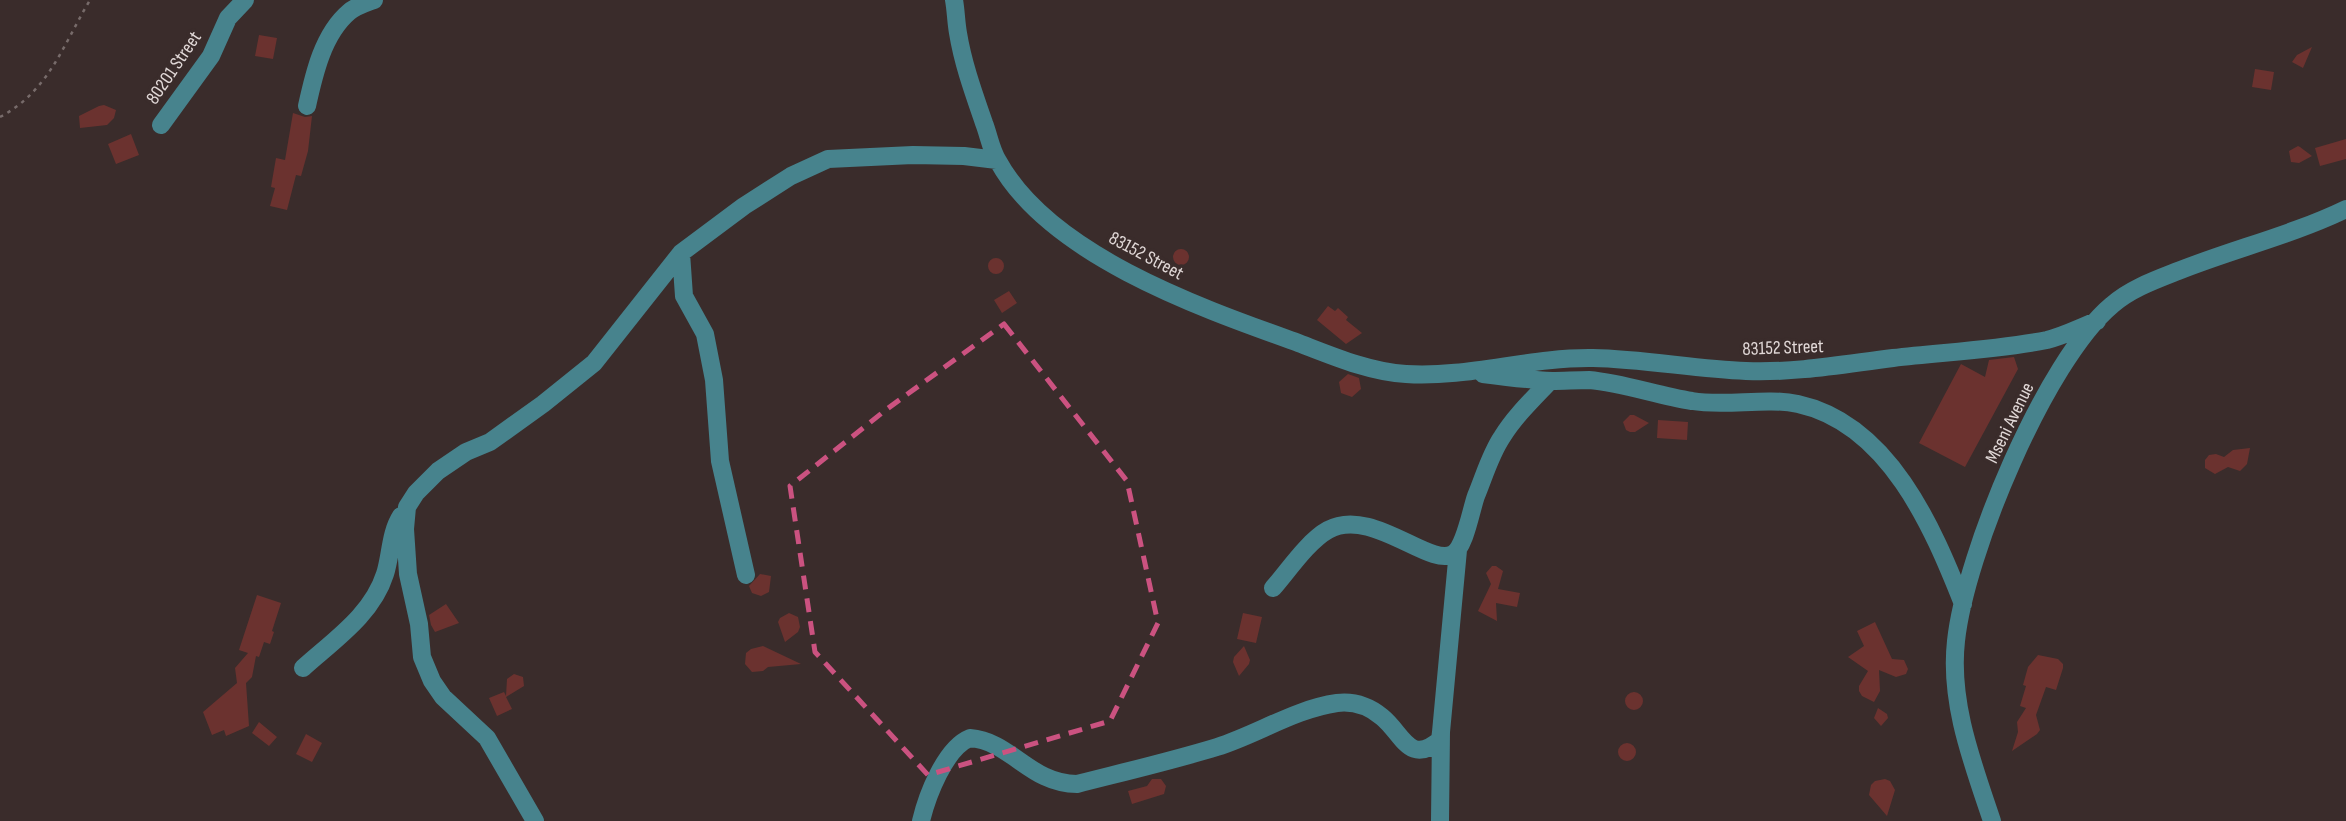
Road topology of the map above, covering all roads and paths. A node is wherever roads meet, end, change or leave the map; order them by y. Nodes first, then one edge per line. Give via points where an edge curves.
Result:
1 (90, 0) edge
2 (245, 0) edge
3 (374, 0) edge
4 (954, 0) edge
5 (307, 106) dead end
6 (0, 117) edge
7 (161, 125) dead end
8 (997, 160) junction
9 (2346, 209) edge
10 (681, 253) junction
11 (2097, 321) junction
12 (1466, 372) junction
13 (1550, 381) junction
14 (407, 507) junction
15 (1458, 550) junction
16 (746, 575) dead end
17 (1273, 588) dead end
18 (1964, 604) junction
19 (303, 668) dead end
20 (1441, 732) junction
21 (535, 821) edge
22 (921, 821) edge
23 (1440, 821) edge
24 (1992, 821) edge

1 - 6 path via 46,77 24,103
2 - 7 street, 80201 Street via 228,18 211,56
3 - 5 street via 351,10 339,23 316,64
4 - 8 street, 83152 Street via 967,73
8 - 10 street via 913,155 828,159 753,200
8 - 12 street, 83152 Street via 1023,197 1056,227 1175,295 1374,369 1403,374
9 - 11 street, Mseni Avenue via 2156,279 2112,305
10 - 14 street via 594,363 490,442 438,471
10 - 16 street via 684,296 705,334 714,380 720,461
11 - 12 street, 83152 Street via 2049,339 1820,369 1748,371 1591,358
11 - 18 street, Mseni Avenue via 2071,352 2029,429 1997,499
12 - 13 street, 83152 Street
13 - 15 street via 1501,438
13 - 18 street, 83152 Street via 1590,380 1692,401 1788,402 1841,422 1868,442 1906,485
14 - 19 street via 396,525 376,595 363,614
14 - 21 street via 408,574 422,657 443,697 487,738
15 - 17 street via 1452,556 1440,556 1382,531 1340,525 1321,535
15 - 20 street
18 - 24 street, Mseni Avenue via 1956,642 1958,709
20 - 22 street via 1440,740 1429,749 1415,749 1370,709 1335,704 1306,710 1218,747 1077,785 1042,777 990,744 970,738 954,749 944,765
20 - 23 street

